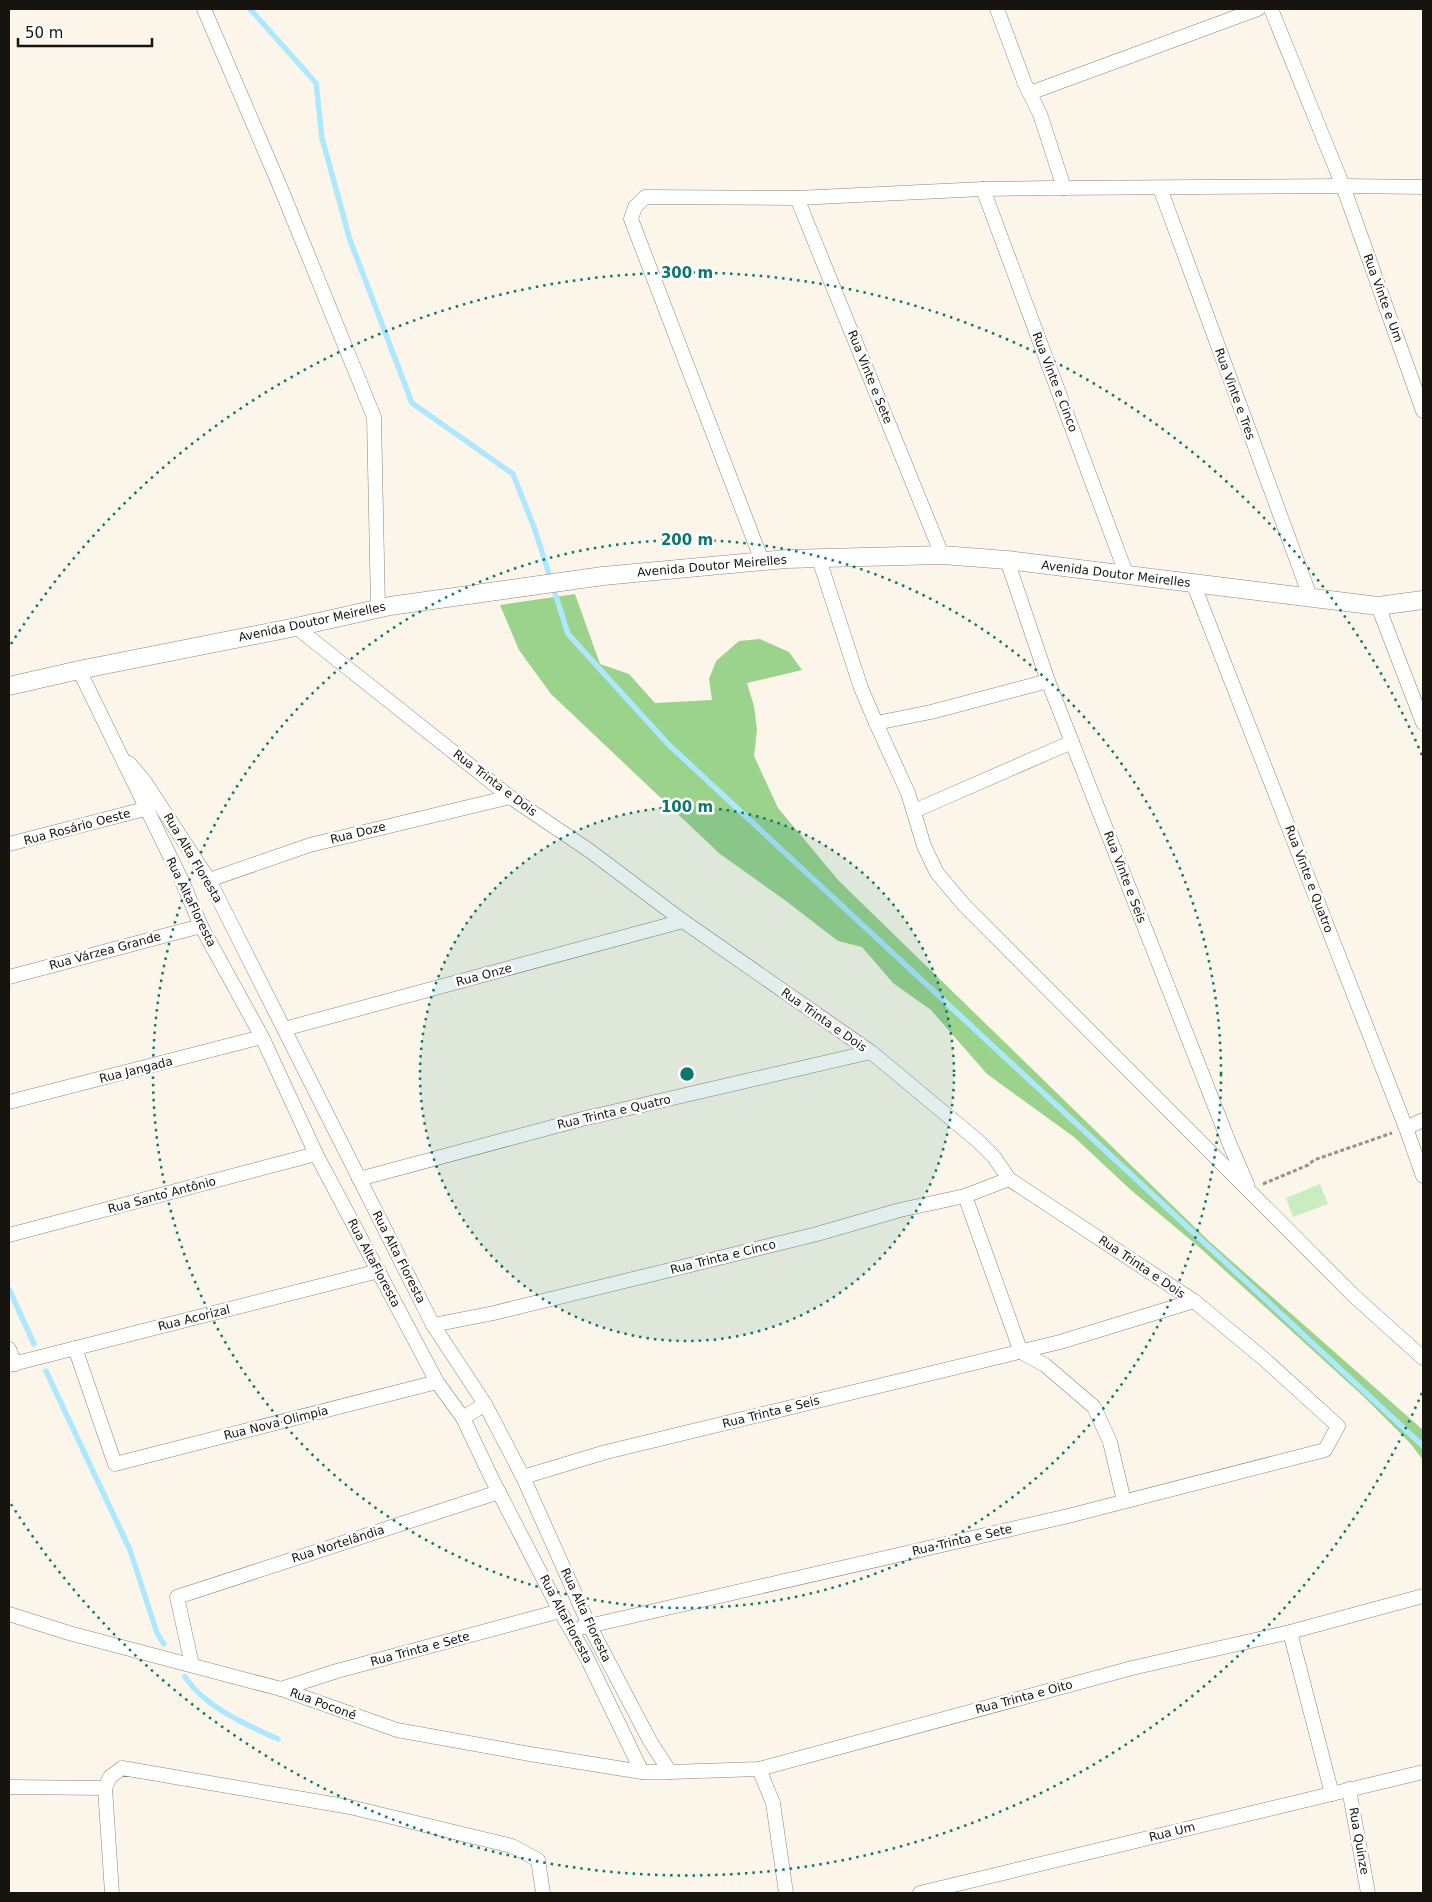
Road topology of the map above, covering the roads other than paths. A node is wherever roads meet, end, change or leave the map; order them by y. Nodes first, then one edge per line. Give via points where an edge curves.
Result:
1 (204, 9) edge
2 (997, 9) edge
3 (1258, 9) edge
4 (1271, 9) edge
5 (1030, 94) junction
6 (1343, 186) junction
7 (1423, 187) edge
8 (1064, 188) junction
9 (1160, 188) junction
10 (983, 189) junction
11 (797, 198) junction
12 (1423, 410) edge
13 (942, 555) junction
14 (819, 559) junction
15 (1007, 560) junction
16 (762, 561) junction
17 (1128, 576) junction
18 (1193, 583) junction
19 (1311, 599) junction
20 (1423, 600) edge
21 (1378, 606) junction
22 (378, 608) junction
23 (296, 627) junction
24 (79, 670) junction
25 (1048, 681) junction
26 (9, 686) edge
27 (876, 723) junction
28 (1423, 723) edge
29 (1072, 742) junction
30 (117, 749) junction
31 (510, 796) junction
32 (145, 809) junction
33 (914, 812) junction
34 (9, 844) edge
35 (209, 880) junction
36 (683, 921) junction
37 (201, 926) junction
38 (9, 977) edge
39 (284, 1029) junction
40 (262, 1037) junction
41 (871, 1052) junction
42 (9, 1102) edge
43 (1423, 1120) edge
44 (1406, 1128) junction
45 (316, 1154) junction
46 (1423, 1176) edge
47 (359, 1179) junction
48 (1009, 1179) junction
49 (1250, 1191) junction
50 (965, 1196) junction
51 (9, 1235) edge
52 (379, 1271) junction
53 (1194, 1301) junction
54 (433, 1325) junction
55 (75, 1348) junction
56 (9, 1349) edge
57 (1020, 1352) junction
58 (1423, 1358) edge
59 (12, 1364) edge
60 (437, 1382) junction
61 (485, 1404) junction
62 (462, 1418) junction
63 (1338, 1426) joint
64 (523, 1477) junction
65 (499, 1492) junction
66 (1124, 1501) junction
67 (1423, 1596) edge
68 (560, 1611) junction
69 (9, 1614) edge
70 (589, 1625) junction
71 (571, 1630) junction
72 (1290, 1632) junction
73 (192, 1665) junction
74 (281, 1689) junction
75 (759, 1769) junction
76 (642, 1772) junction
77 (670, 1772) junction
78 (1423, 1772) edge
79 (9, 1787) edge
80 (105, 1788) junction
81 (1350, 1790) junction
82 (1332, 1794) junction
83 (112, 1893) edge
84 (542, 1893) edge
85 (786, 1893) edge
86 (920, 1893) edge
87 (1368, 1893) edge

1 - 22 street via 374,416
2 - 5 street
3 - 5 street
4 - 6 street, Rua Vinte e Um
5 - 8 street via 1040,114
6 - 7 street
6 - 9 street
6 - 12 street, Rua Vinte e Um
8 - 9 street
8 - 10 street
9 - 19 street, Rua Vinte e Tres
10 - 11 street
10 - 17 street, Rua Vinte e Cinco
11 - 13 street, Rua Vinte e Sete
11 - 16 street via 645,198 635,207 631,219
13 - 14 street, Avenida Doutor Meirelles
13 - 15 street, Avenida Doutor Meirelles
14 - 16 street, Avenida Doutor Meirelles
14 - 27 street via 861,688
15 - 17 street, Avenida Doutor Meirelles
15 - 25 street, Rua Vinte e Seis
16 - 22 street, Avenida Doutor Meirelles via 603,576
17 - 18 street, Avenida Doutor Meirelles
18 - 19 street, Avenida Doutor Meirelles
18 - 44 street, Rua Vinte e Quatro
19 - 21 street, Avenida Doutor Meirelles
20 - 21 street, Avenida Doutor Meirelles
21 - 28 street
22 - 23 street, Avenida Doutor Meirelles
23 - 24 street, Avenida Doutor Meirelles
23 - 31 street, Rua Trinta e Dois
24 - 26 street, Avenida Doutor Meirelles
24 - 30 street
25 - 27 street
25 - 29 street, Rua Vinte e Seis
27 - 33 street
29 - 33 street
29 - 49 street, Rua Vinte e Seis
30 - 32 street, Rua AltaFloresta
30 - 35 street, Rua Alta Floresta via 145,782
31 - 35 street, Rua Doze via 310,845
31 - 36 street, Rua Trinta e Dois
32 - 34 street, Rua Rosário Oeste
32 - 37 street, Rua AltaFloresta
33 - 49 street via 924,846 937,873 964,905
35 - 39 street, Rua Alta Floresta
36 - 39 street, Rua Onze
36 - 41 street, Rua Trinta e Dois
37 - 38 street, Rua Várzea Grande
37 - 40 street, Rua AltaFloresta
39 - 47 street, Rua Alta Floresta
40 - 42 street, Rua Jangada
40 - 45 street, Rua AltaFloresta
41 - 47 street, Rua Trinta e Quatro via 582,1119
41 - 48 street, Rua Trinta e Dois via 978,1141
43 - 44 street
44 - 46 street, Rua Vinte e Quatro
45 - 51 street, Rua Santo Antônio
45 - 52 street, Rua AltaFloresta
47 - 54 street, Rua Alta Floresta
48 - 50 street, Rua Trinta e Cinco
48 - 53 street, Rua Trinta e Dois
49 - 58 street via 1354,1296
50 - 54 street, Rua Trinta e Cinco via 504,1311
50 - 57 street
52 - 55 street, Rua Acorizal
52 - 60 street, Rua AltaFloresta
53 - 57 street
53 - 63 street, Rua Trinta e Dois
54 - 61 street, Rua Alta Floresta
55 - 59 street, Rua Acorizal
55 - 60 street, Rua Nova Olimpia via 115,1464
56 - 59 street
57 - 64 street, Rua Trinta e Seis via 606,1452
57 - 66 street via 1045,1365 1094,1406 1110,1442
60 - 62 street, Rua AltaFloresta
61 - 62 street
61 - 64 street, Rua Alta Floresta
62 - 65 street, Rua AltaFloresta
63 - 66 street, Rua Trinta e Sete via 1325,1450
64 - 70 street, Rua Alta Floresta
65 - 68 street, Rua AltaFloresta
65 - 73 street, Rua Nortelândia via 177,1597
66 - 70 street, Rua Trinta e Sete
67 - 72 street, Rua Trinta e Oito
68 - 71 street, Rua AltaFloresta
68 - 74 street, Rua Trinta e Sete
69 - 73 street, Rua Poconé
70 - 71 street, Rua Trinta e Sete
70 - 77 street, Rua Alta Floresta via 650,1741
71 - 76 street, Rua AltaFloresta
72 - 75 street, Rua Trinta e Oito via 1132,1668
72 - 82 street
73 - 74 street, Rua Poconé
74 - 76 street, Rua Poconé via 397,1730
75 - 77 street, Rua Trinta e Oito
75 - 85 street via 773,1802
76 - 77 street, Rua Poconé
78 - 81 street, Rua Um
79 - 80 street
80 - 83 street
80 - 84 street via 110,1776 122,1768 350,1807 456,1831 512,1846 538,1860
81 - 82 street, Rua Um
81 - 87 street, Rua Quinze
82 - 86 street, Rua Um

